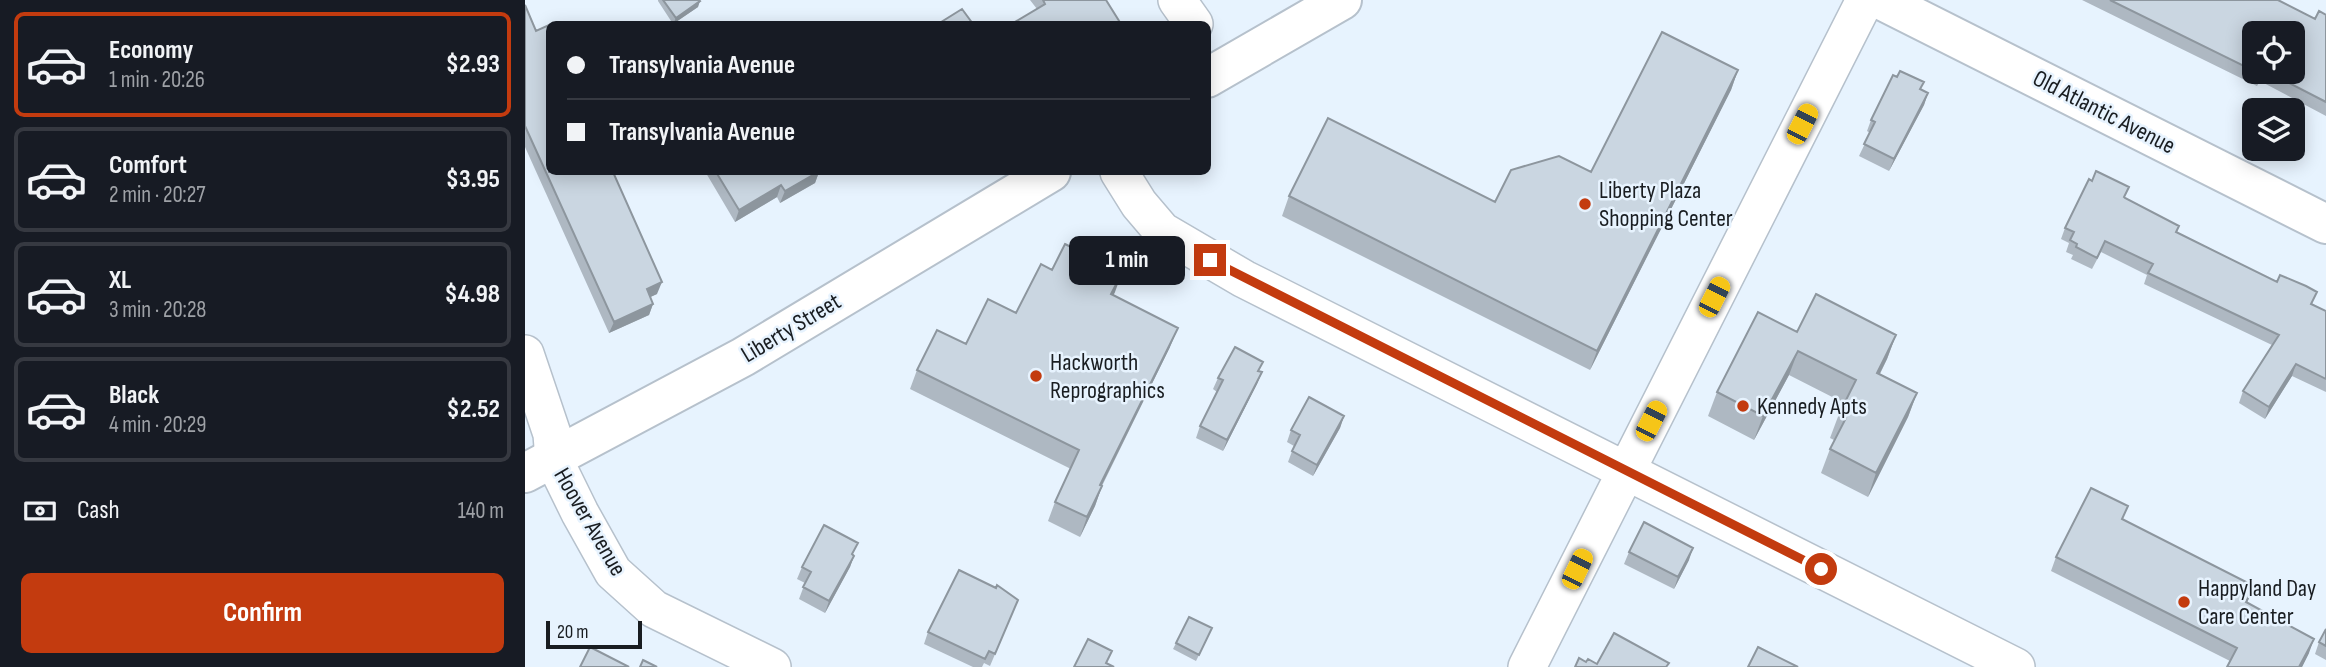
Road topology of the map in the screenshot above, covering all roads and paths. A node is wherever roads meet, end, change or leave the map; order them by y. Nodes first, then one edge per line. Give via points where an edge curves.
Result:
1 (1177, 0) edge
2 (1342, 0) edge
3 (1865, 0) edge
4 (1881, 0) edge
5 (1191, 21) edge
6 (1213, 64) edge
7 (1047, 175) edge
8 (1121, 175) edge
9 (2326, 224) edge
10 (525, 354) edge
11 (539, 466) edge
12 (1626, 470) junction
13 (772, 667) edge
14 (1528, 667) edge
15 (2016, 667) edge

1 - 5 street
2 - 6 main road
3 - 12 street
4 - 9 main road, Old Atlantic Avenue
7 - 11 main road, Liberty Street via 743,357
8 - 12 street via 1162,231 1193,250
10 - 11 street, Hoover Avenue via 552,434
11 - 13 street, Hoover Avenue via 580,513 613,572 654,609
12 - 14 street
12 - 15 street

